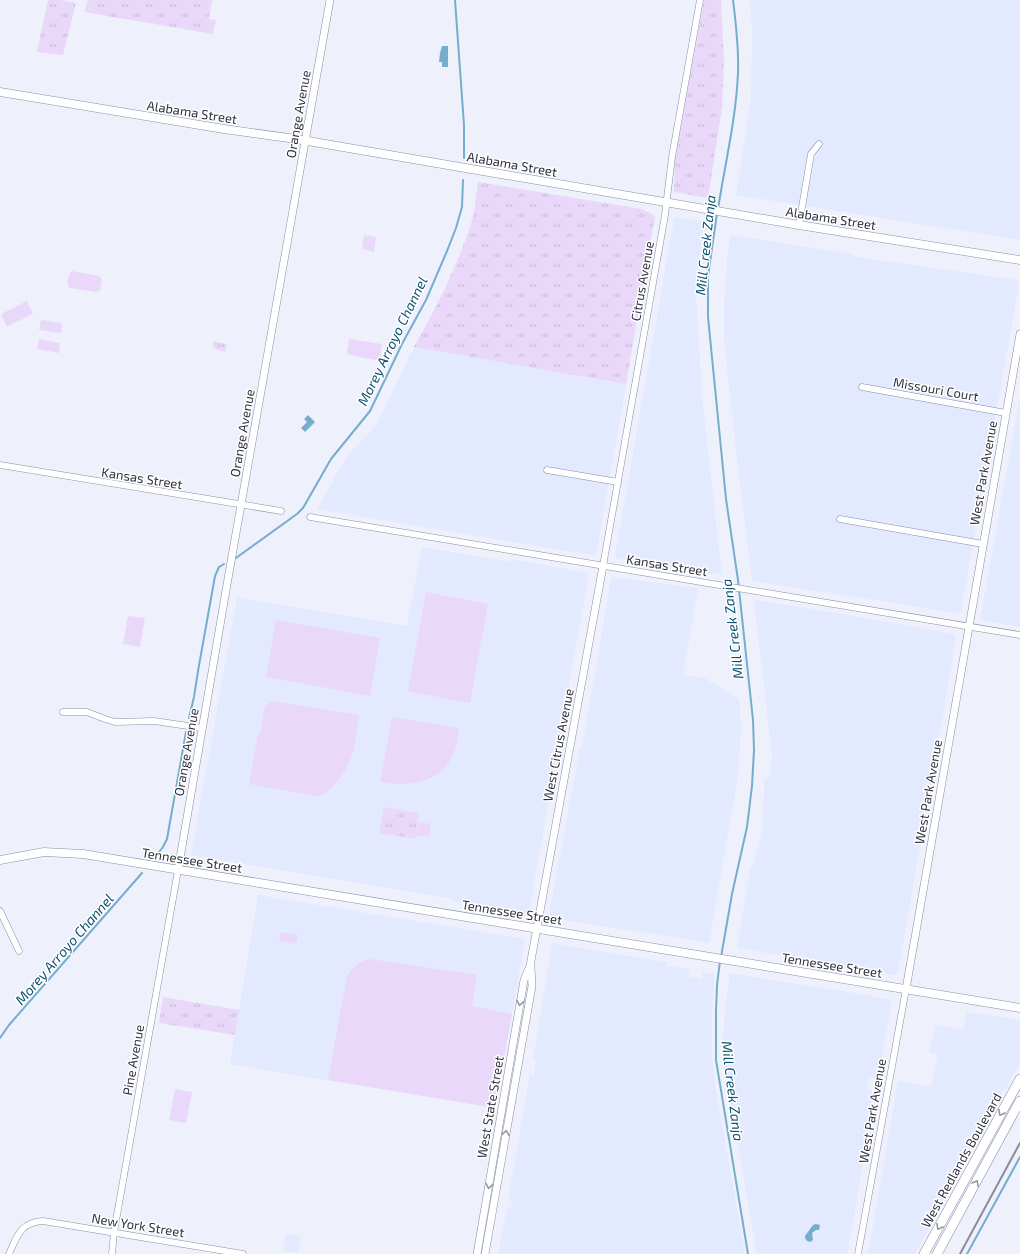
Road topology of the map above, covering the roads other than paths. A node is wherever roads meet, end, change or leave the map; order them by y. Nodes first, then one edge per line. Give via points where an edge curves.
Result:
1 (330, 0) edge
2 (700, 0) edge
3 (0, 92) edge
4 (306, 141) junction
5 (819, 144) dead end
6 (666, 202) junction
7 (799, 225) junction
8 (1020, 260) edge
9 (1020, 334) edge
10 (862, 387) dead end
11 (1006, 413) junction
12 (0, 466) edge
13 (547, 470) dead end
14 (618, 482) junction
15 (241, 505) junction
16 (281, 511) dead end
17 (310, 517) dead end
18 (840, 519) dead end
19 (983, 544) junction
20 (603, 566) junction
21 (968, 626) junction
22 (1020, 635) edge
23 (63, 712) dead end
24 (202, 728) junction
25 (0, 860) edge
26 (178, 870) junction
27 (0, 911) edge
28 (537, 928) junction
29 (19, 951) dead end
30 (530, 966) junction
31 (906, 989) junction
32 (1020, 1008) edge
33 (1020, 1079) edge
34 (1020, 1101) edge
35 (114, 1232) junction
36 (9, 1254) edge
37 (112, 1254) edge
38 (242, 1254) edge
39 (477, 1254) edge
40 (485, 1254) edge
41 (858, 1254) edge
42 (924, 1254) edge
43 (937, 1254) edge

1 - 4 street, Orange Avenue
2 - 6 street, Citrus Avenue
3 - 4 main road, Alabama Street
4 - 6 main road, Alabama Street
4 - 15 street, Orange Avenue
5 - 7 street via 811,154
6 - 7 main road, Alabama Street
6 - 14 street, Citrus Avenue
7 - 8 main road, Alabama Street
9 - 11 street, West Park Avenue
10 - 11 street, Missouri Court
11 - 19 street, West Park Avenue
12 - 15 street, Kansas Street
13 - 14 street
14 - 20 street, Citrus Avenue
15 - 16 street, Kansas Street
15 - 24 street, Orange Avenue
17 - 20 street, Kansas Street
18 - 19 street
19 - 21 street, West Park Avenue
20 - 21 street, Kansas Street
20 - 28 street, West Citrus Avenue
21 - 22 street, Kansas Street
21 - 31 street, West Park Avenue
23 - 24 street via 87,712 114,722 154,721
24 - 26 street, Orange Avenue
25 - 26 main road, Tennessee Street via 44,852 82,854
26 - 28 main road, Tennessee Street
26 - 35 street, Pine Avenue
27 - 29 street
28 - 30 street, West State Street
28 - 31 main road, Tennessee Street
30 -> 39 street, West State Street via 524,980
40 -> 30 street, West State Street via 532,986
31 - 32 main road, Tennessee Street
31 - 41 street, West Park Avenue
33 -> 42 main road, West Redlands Boulevard
43 -> 34 main road, West Redlands Boulevard
35 - 36 street, New York Street via 43,1220 29,1223 22,1229
35 - 37 street, Pine Avenue
35 - 38 street, New York Street

